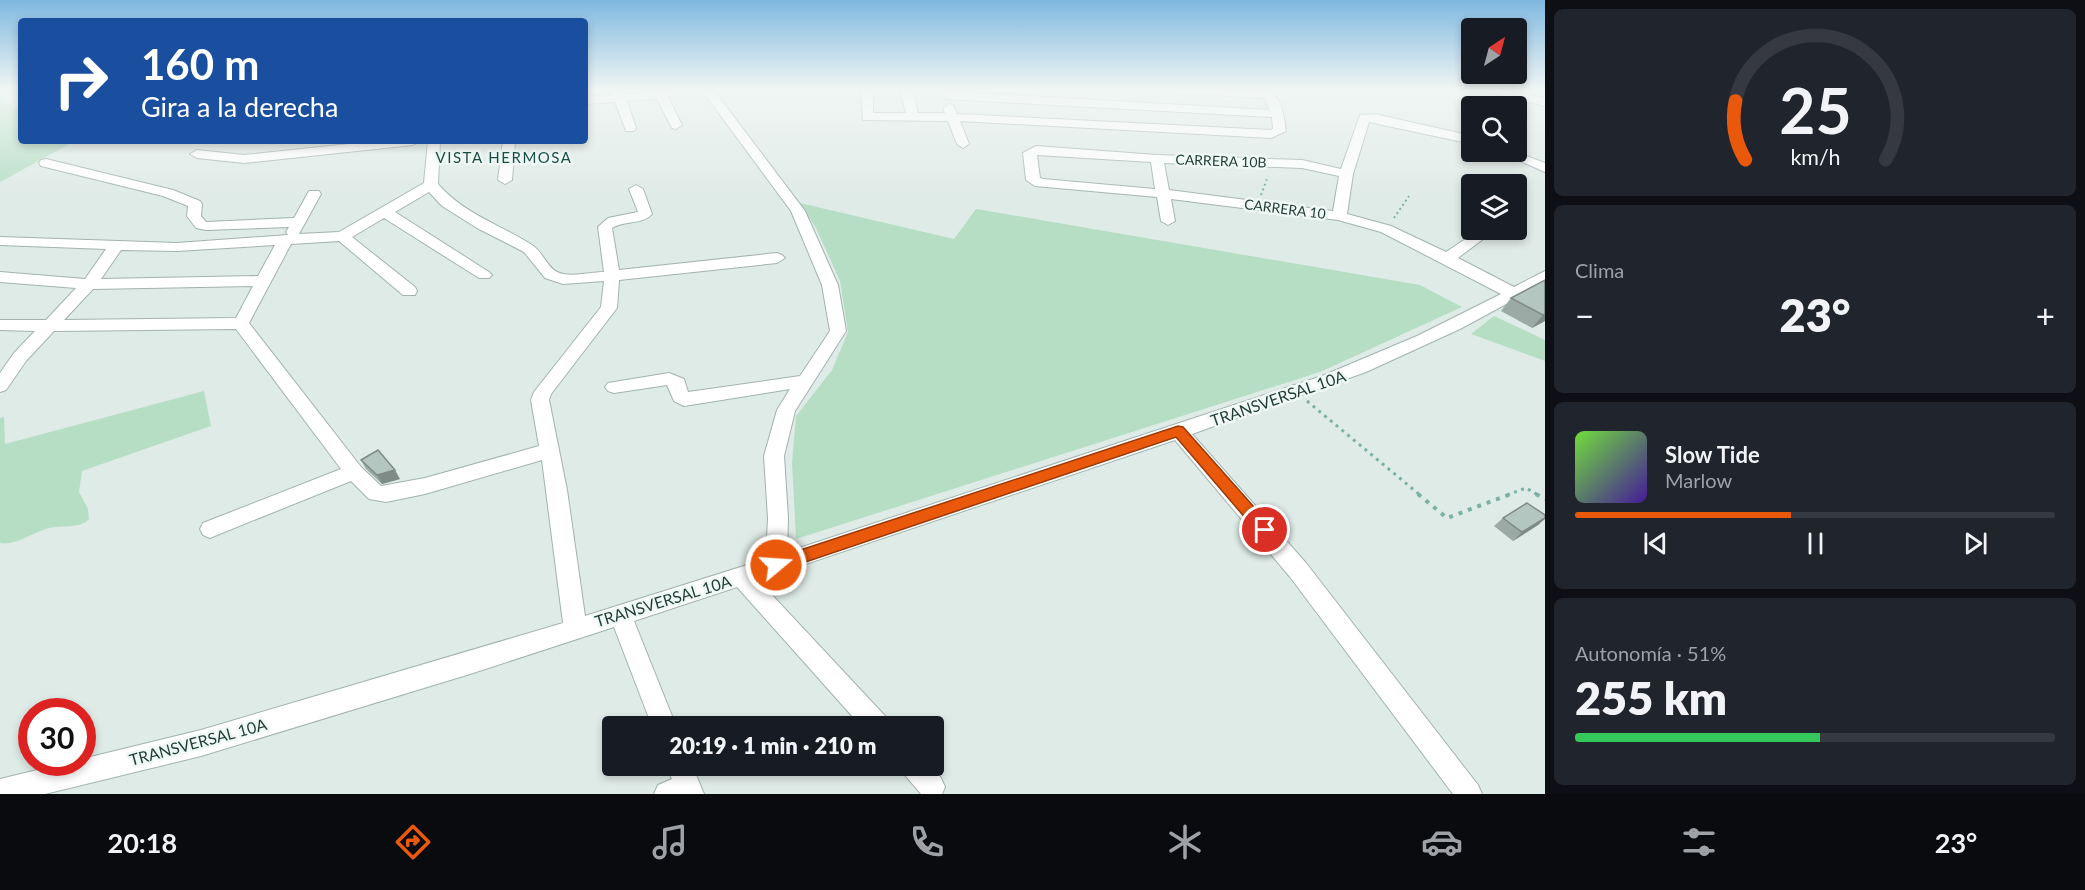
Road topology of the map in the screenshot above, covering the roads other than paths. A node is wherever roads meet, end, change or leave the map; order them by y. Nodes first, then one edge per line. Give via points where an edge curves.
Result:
1 (735, 126) edge
2 (955, 126) edge
3 (1136, 126) edge
4 (1279, 126) edge
5 (1361, 126) edge
6 (1411, 126) edge
7 (1461, 138) edge
8 (385, 144) edge
9 (438, 144) edge
10 (509, 144) edge
11 (963, 144) dead end
12 (197, 154) dead end
13 (1157, 159) junction
14 (1527, 161) edge
15 (46, 163) dead end
16 (1545, 168) edge
17 (1346, 174) junction
18 (505, 180) dead end
19 (431, 185) junction
20 (636, 189) dead end
21 (314, 194) dead end
22 (1165, 194) junction
23 (385, 212) junction
24 (1339, 216) junction
25 (1168, 221) dead end
26 (297, 222) junction
27 (342, 236) junction
28 (1473, 240) edge
29 (0, 241) edge
30 (287, 241) junction
31 (116, 246) junction
32 (777, 258) dead end
33 (1447, 258) junction
34 (484, 275) dead end
35 (612, 276) junction
36 (1545, 276) edge
37 (0, 277) edge
38 (263, 281) junction
39 (89, 284) junction
40 (409, 291) dead end
41 (1514, 294) junction
42 (241, 323) junction
43 (0, 324) edge
44 (49, 324) junction
45 (20, 357) junction
46 (0, 360) edge
47 (806, 381) junction
48 (0, 386) edge
49 (614, 387) dead end
50 (1178, 431) junction
51 (550, 451) junction
52 (354, 472) junction
53 (210, 529) dead end
54 (776, 565) junction
55 (741, 576) junction
56 (620, 614) junction
57 (575, 628) junction
58 (660, 716) edge
59 (868, 716) edge
60 (923, 776) edge
61 (932, 786) dead end
62 (0, 792) edge
63 (1469, 794) edge

1 - 47 street via 798,211 830,285 838,331
2 - 11 street
3 - 4 street via 1271,134 1280,131
5 - 17 street
6 - 7 street
8 - 12 street via 243,159
9 - 19 street
10 - 18 street
13 - 17 street, CARRERA 10B via 1313,165
13 - 22 street, CARRERA 10B
13 - 22 street, CARRERA 10 via 1030,153 1033,180 1040,183
14 - 16 street
15 - 26 street via 168,193 195,204 194,216 201,225
17 - 24 street
19 - 23 street
19 - 35 street via 463,214 528,249 550,275 571,280
20 - 35 street via 645,214 610,222 605,227
21 - 26 street
22 - 24 street, CARRERA 10
22 - 25 street, CARRERA 10B
23 - 27 street
23 - 34 street
24 - 33 street, CARRERA 10 via 1386,230
26 - 30 street
27 - 30 street
27 - 40 street
28 - 33 street
29 - 31 street
30 - 31 street
30 - 38 street
31 - 39 street
32 - 35 street
33 - 41 street, CARRERA 10
35 - 51 street via 609,308 540,400
36 - 41 street, TRANSVERSAL 10A
37 - 39 street
38 - 39 street
38 - 42 street
39 - 44 street
41 - 50 street, TRANSVERSAL 10A via 1351,374
42 - 44 street
42 - 52 street
43 - 44 street
44 - 45 street
45 - 46 street
45 - 48 street
47 - 49 street via 684,399 678,383 669,379
47 - 54 street via 786,410 774,456
50 - 54 street, TRANSVERSAL 10A
50 - 63 street via 1298,570
51 - 52 street via 386,494 376,493
51 - 57 street
52 - 53 street
54 - 55 street, TRANSVERSAL 10A
55 - 56 street, TRANSVERSAL 10A
55 - 59 street
56 - 57 street, TRANSVERSAL 10A
56 - 58 street
57 - 62 street, TRANSVERSAL 10A via 201,743
60 - 61 street

